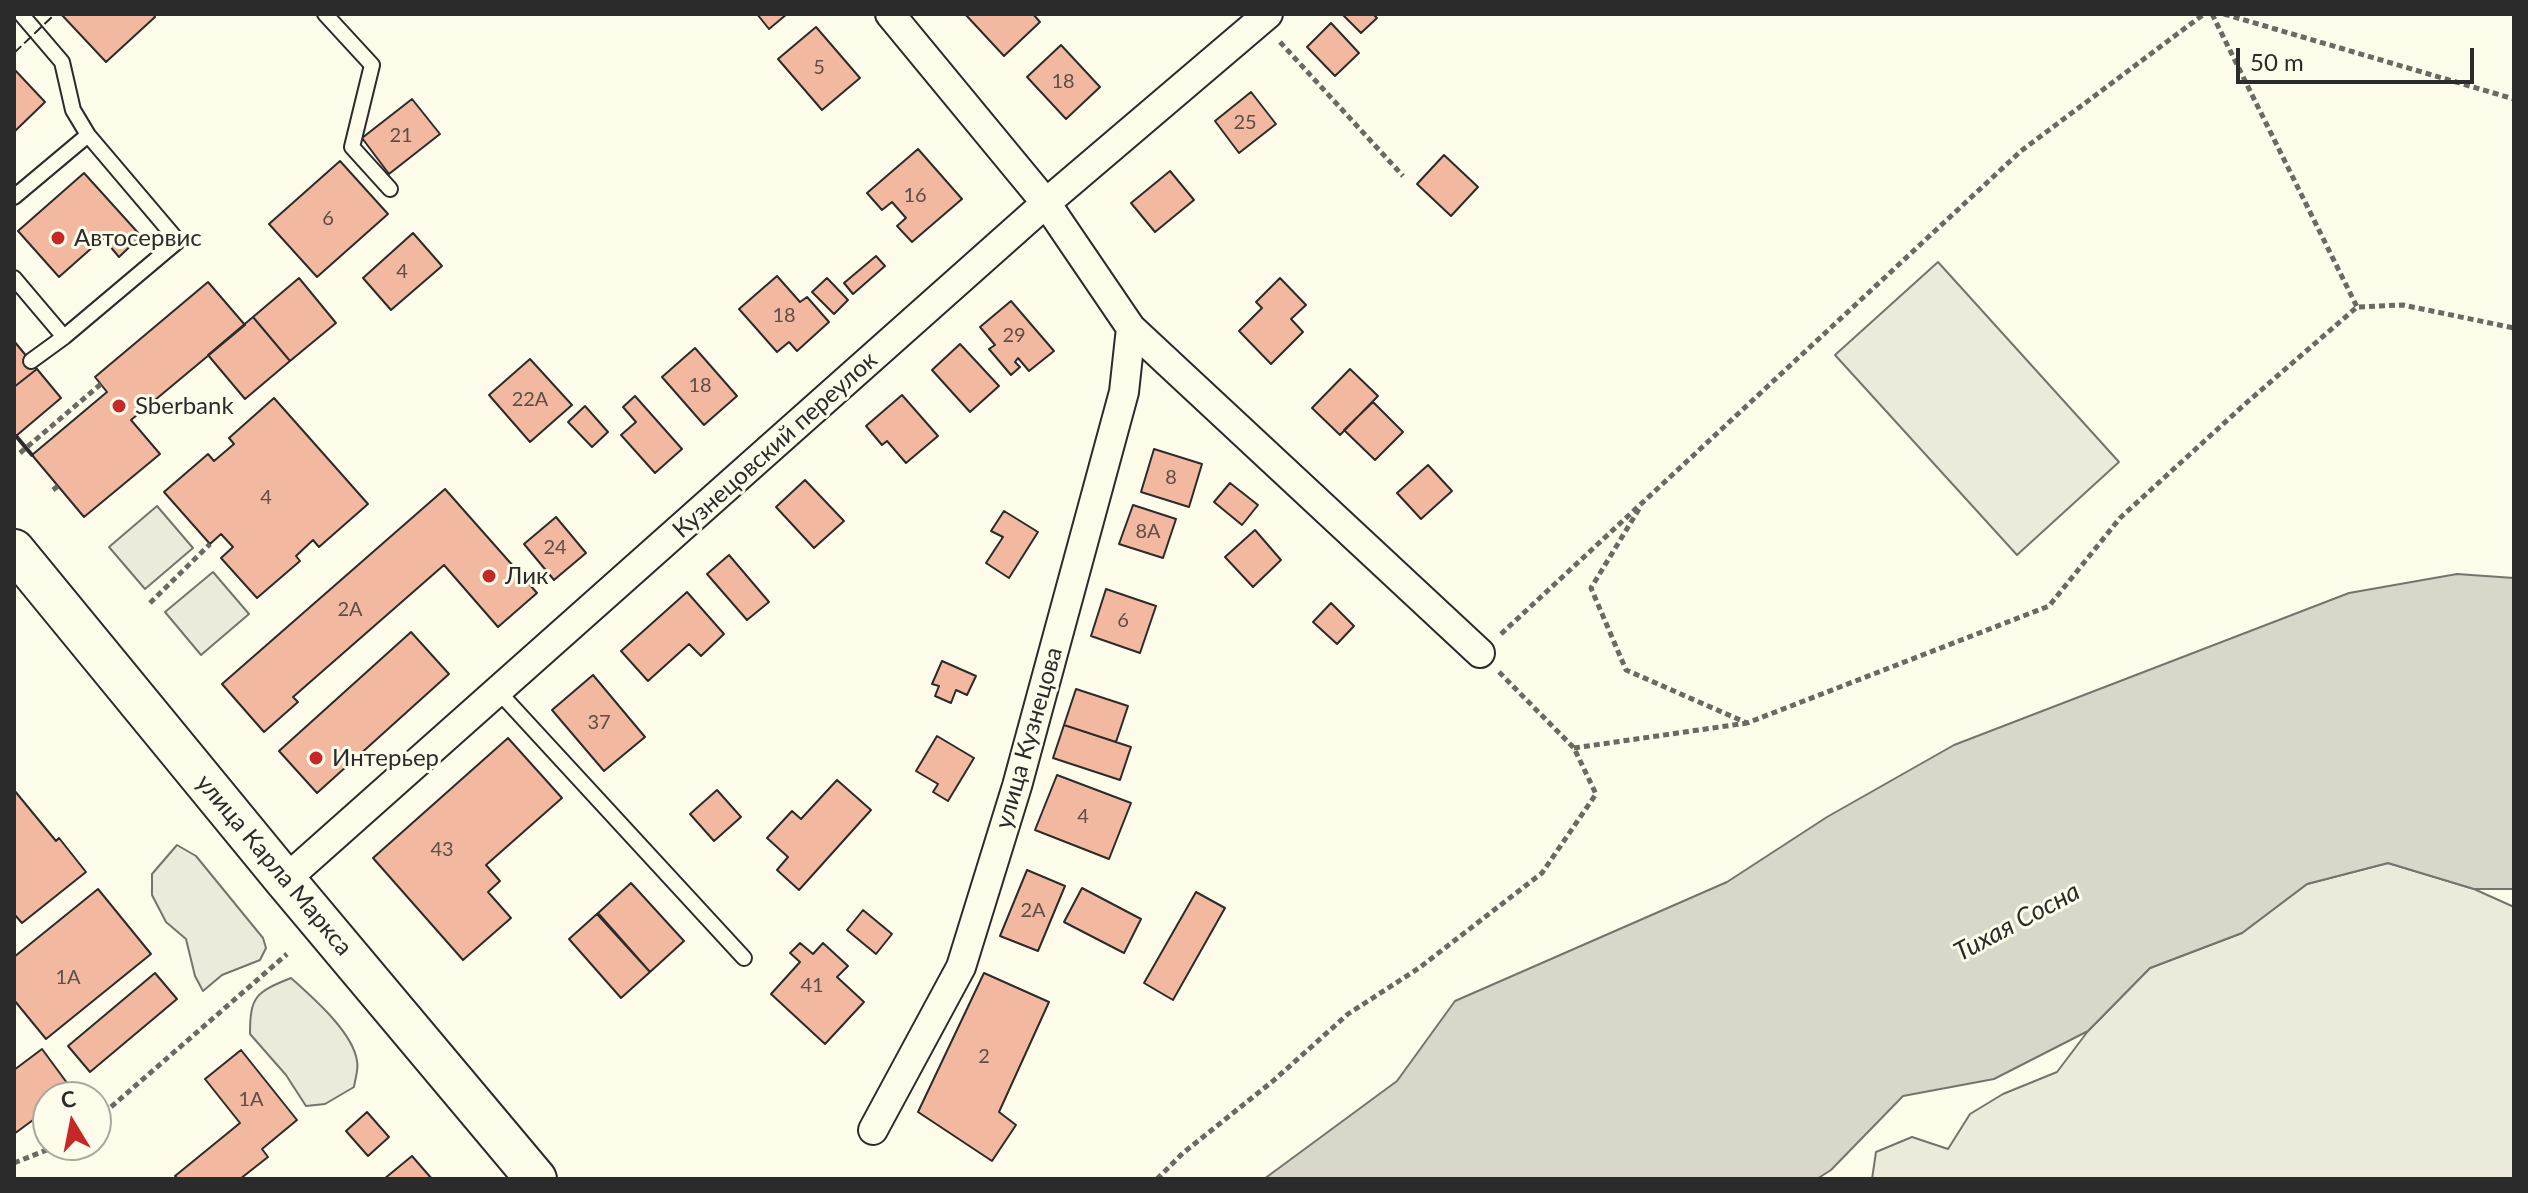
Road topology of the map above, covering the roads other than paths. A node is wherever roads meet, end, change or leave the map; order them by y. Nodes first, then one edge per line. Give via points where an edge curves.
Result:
1 (21, 14) edge
2 (325, 14) edge
3 (890, 14) edge
4 (1264, 17) edge
5 (88, 135) junction
6 (390, 189) dead end
7 (14, 197) edge
8 (1046, 203) junction
9 (14, 278) edge
10 (1131, 328) junction
11 (64, 337) junction
12 (31, 361) dead end
13 (14, 550) edge
14 (1480, 653) road end
15 (498, 691) junction
16 (285, 880) junction
17 (744, 958) dead end
18 (873, 1130) dead end
19 (536, 1179) edge

1 - 5 lane via 62,62 73,110
2 - 6 lane via 372,65 352,147
3 - 8 street
4 - 8 street, Кузнецовский переулок
5 - 7 lane
5 - 11 lane via 178,241
8 - 10 street
8 - 15 street, Кузнецовский переулок
9 - 11 lane
10 - 14 street
10 - 18 street, улица Кузнецова via 1120,407 1017,786 961,967
11 - 12 lane
13 - 16 main road, улица Карла Маркса
15 - 16 street, Кузнецовский переулок
15 - 17 lane
16 - 19 main road, улица Карла Маркса

